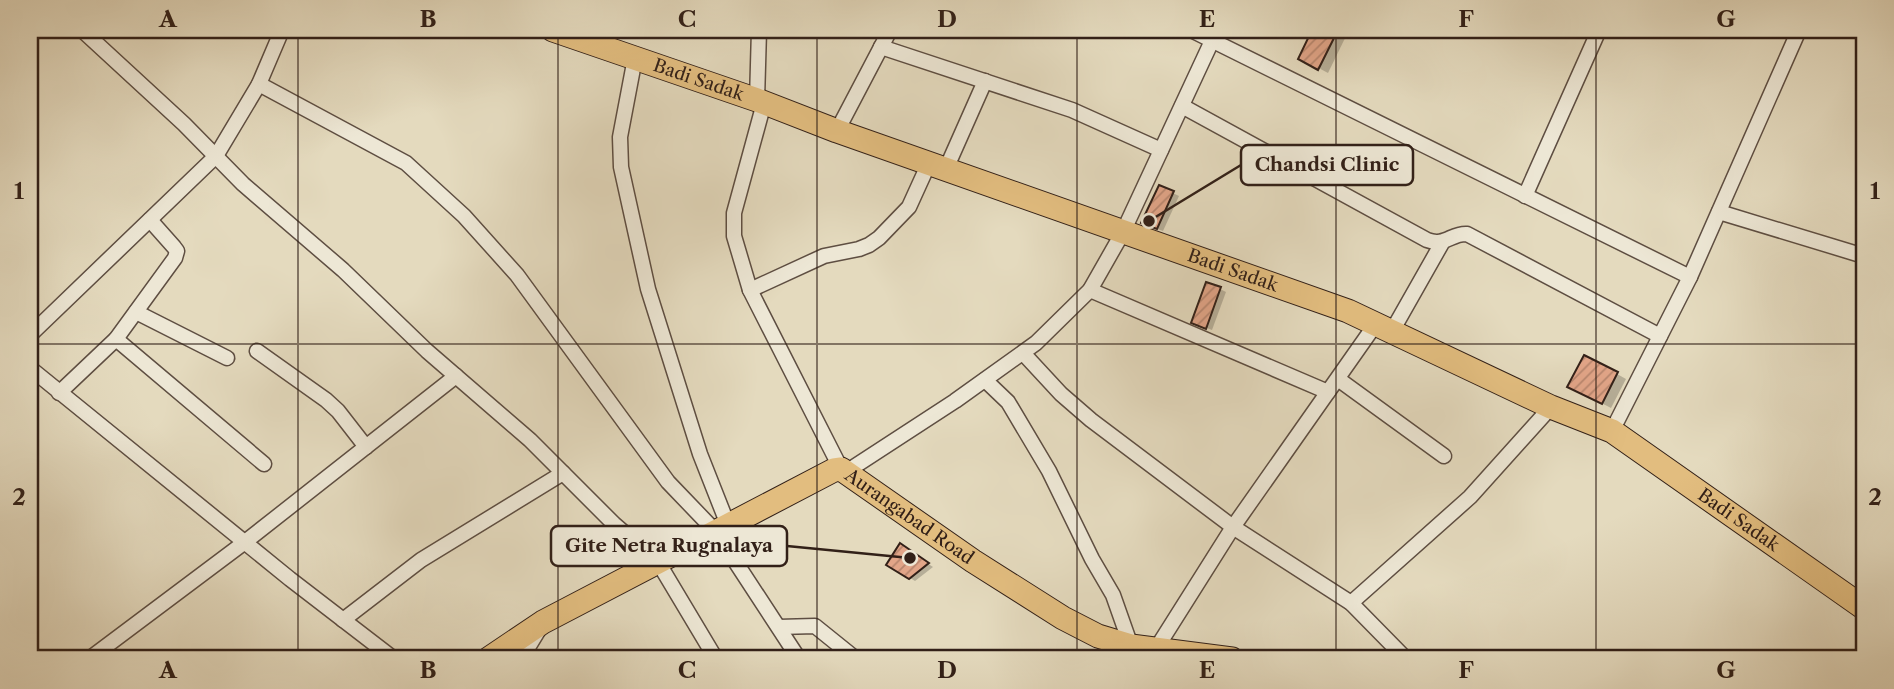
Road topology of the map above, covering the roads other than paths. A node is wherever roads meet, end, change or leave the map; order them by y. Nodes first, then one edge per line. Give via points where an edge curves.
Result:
1 (82, 30) edge
2 (282, 30) edge
3 (553, 30) edge
4 (759, 30) edge
5 (890, 30) edge
6 (1191, 30) edge
7 (1599, 30) edge
8 (1799, 30) edge
9 (1214, 36) edge
10 (881, 47) junction
11 (635, 58) junction
12 (985, 81) junction
13 (259, 84) junction
14 (761, 102) junction
15 (1182, 106) junction
16 (837, 131) junction
17 (1161, 150) junction
18 (216, 156) junction
19 (937, 166) junction
20 (1525, 196) junction
21 (1719, 212) junction
22 (150, 220) junction
23 (1123, 232) junction
24 (1442, 243) junction
25 (1864, 256) edge
26 (1690, 277) junction
27 (750, 289) junction
28 (1090, 290) junction
29 (136, 312) junction
30 (1383, 329) junction
31 (30, 335) edge
32 (1660, 336) junction
33 (116, 339) junction
34 (257, 351) dead end
35 (1023, 353) junction
36 (226, 358) dead end
37 (30, 368) edge
38 (456, 376) junction
39 (1338, 379) junction
40 (985, 380) junction
41 (1328, 392) junction
42 (59, 393) junction
43 (1551, 407) junction
44 (1612, 431) junction
45 (366, 447) junction
46 (1444, 456) dead end
47 (264, 464) dead end
48 (843, 470) junction
49 (563, 473) junction
50 (1233, 527) junction
51 (722, 529) junction
52 (245, 542) junction
53 (658, 562) junction
54 (1350, 603) junction
55 (1864, 608) edge
56 (344, 620) junction
57 (543, 622) junction
58 (779, 627) junction
59 (1131, 646) junction
60 (1156, 649) junction
61 (30, 654) edge
62 (37, 659) edge
63 (89, 659) edge
64 (394, 659) edge
65 (488, 659) edge
66 (521, 659) edge
67 (716, 659) edge
68 (799, 659) edge
69 (856, 659) edge
70 (1232, 659) edge
71 (1406, 659) edge

1 - 18 street
2 - 13 street
3 - 11 main road, Badi Sadak
4 - 14 street
5 - 10 street
6 - 9 street
7 - 20 street
8 - 21 street
9 - 15 street
9 - 20 street
10 - 12 street
10 - 16 street
11 - 14 main road, Badi Sadak
11 - 51 street via 621,130 621,167 648,289
12 - 17 street via 1072,110
12 - 19 street
13 - 18 street
13 - 51 street via 406,163 464,216 517,275 668,482
14 - 16 main road, Badi Sadak
14 - 27 street via 733,225
15 - 17 street
15 - 24 street via 1427,240
16 - 19 main road, Badi Sadak
17 - 23 street
18 - 22 street
18 - 38 street
19 - 23 main road, Badi Sadak
19 - 27 street via 909,207 869,245 824,256
20 - 26 street
21 - 25 street
21 - 26 street
22 - 29 street via 177,251
22 - 31 street
23 - 28 street
23 - 30 main road, Badi Sadak via 1348,311
24 - 30 street
24 - 32 street via 1467,234
26 - 32 street
27 - 48 street
28 - 35 street
28 - 41 street
29 - 33 street
29 - 36 street
30 - 39 street
30 - 43 main road, Badi Sadak
32 - 44 street
33 - 42 street
33 - 47 street
34 - 45 street via 326,400
35 - 40 street
35 - 50 street via 1074,406
37 - 42 street
38 - 45 street
38 - 49 street
39 - 41 street
39 - 46 street
40 - 48 street
40 - 59 street via 1008,401 1049,471 1112,595
41 - 50 street
42 - 52 street
43 - 44 main road, Badi Sadak
43 - 54 street via 1471,496
44 - 55 main road, Badi Sadak
45 - 52 street
48 - 51 main road, Aurangabad Road
48 - 59 main road, Aurangabad Road via 1063,618
49 - 53 street
49 - 56 street via 421,560
50 - 54 street
50 - 60 street
51 - 53 main road, Aurangabad Road
51 - 58 street
52 - 56 street
52 - 63 street
53 - 57 main road, Aurangabad Road
53 - 67 street
54 - 71 street
56 - 64 street
57 - 65 main road, Aurangabad Road
57 - 66 street
58 - 68 street
58 - 69 street via 815,626
59 - 60 main road, Aurangabad Road
60 - 70 main road, Aurangabad Road
61 - 62 street

